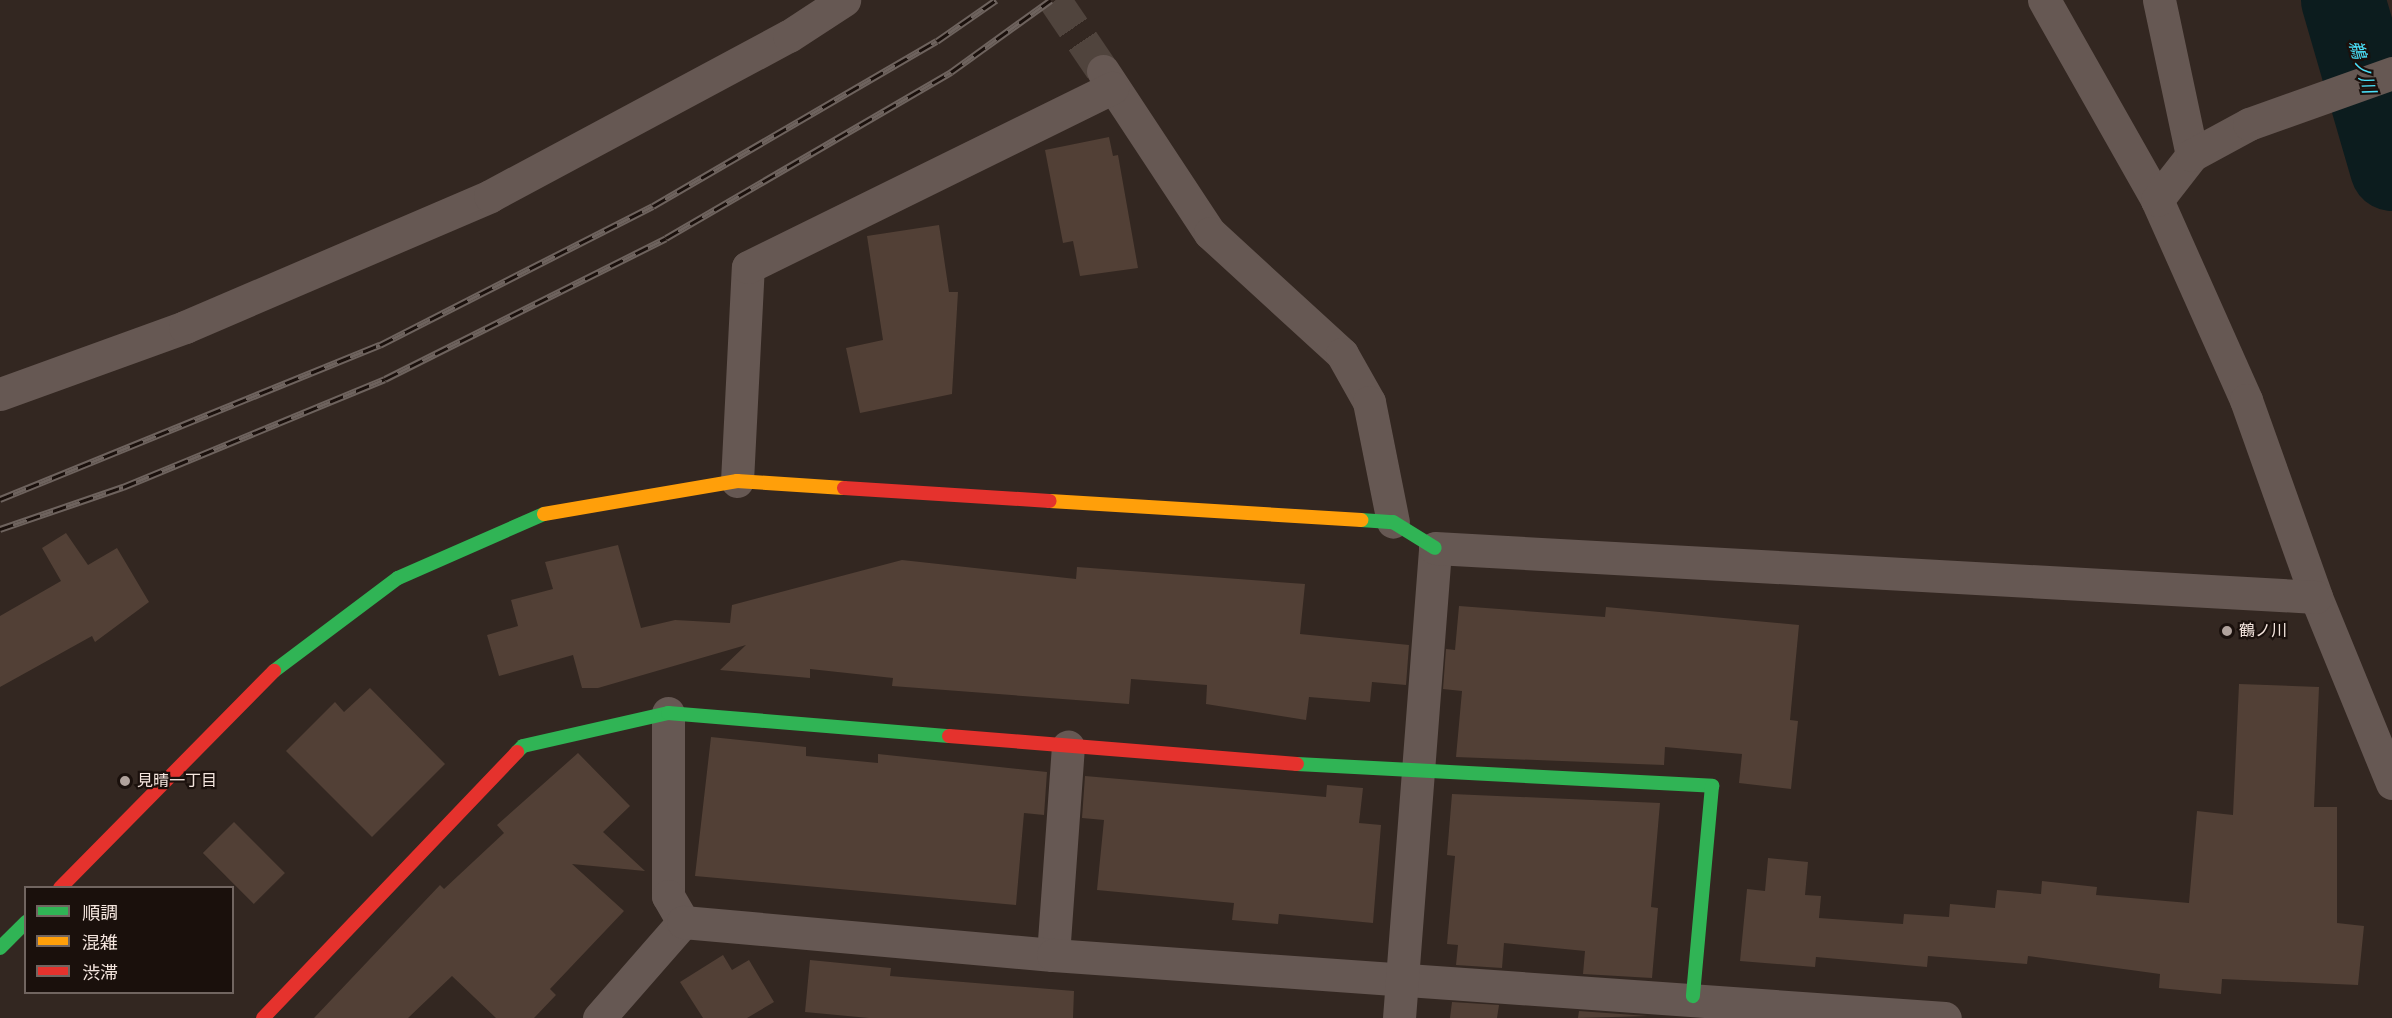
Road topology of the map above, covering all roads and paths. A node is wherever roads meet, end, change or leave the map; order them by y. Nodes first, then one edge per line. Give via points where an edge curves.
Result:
1 (844, 0) edge
2 (2044, 0) edge
3 (2159, 0) edge
4 (2392, 73) edge
5 (2192, 155) junction
6 (2157, 200) junction
7 (0, 394) edge
8 (737, 481) junction
9 (1393, 522) junction
10 (1435, 548) junction
11 (2316, 597) junction
12 (668, 713) junction
13 (1068, 747) junction
14 (1417, 774) junction
15 (2392, 783) edge
16 (62, 886) edge
17 (682, 922) junction
18 (24, 924) edge
19 (0, 948) edge
20 (1053, 955) junction
21 (1401, 979) junction
22 (1694, 996) junction
23 (263, 1018) edge
24 (599, 1018) edge
25 (1399, 1018) edge
26 (1945, 1018) edge

1 - 7 street via 789,36 490,196 185,327
2 - 6 street
3 - 5 street
4 - 5 street via 2249,124
5 - 6 street
6 - 11 street via 2246,400
8 - 9 street
8 - 9 street via 748,267 1108,79 1210,233 1342,354 1369,402
8 - 16 street via 555,510 398,578 270,675
9 - 10 street
10 - 11 street
10 - 14 street
11 - 15 street
12 - 13 street
12 - 17 street via 668,896
12 - 23 street via 523,747
13 - 14 street
13 - 20 street
14 - 21 street
14 - 22 street via 1712,786
17 - 20 street
17 - 24 street
18 - 19 street
20 - 21 street
21 - 22 street
21 - 25 street
22 - 26 street

